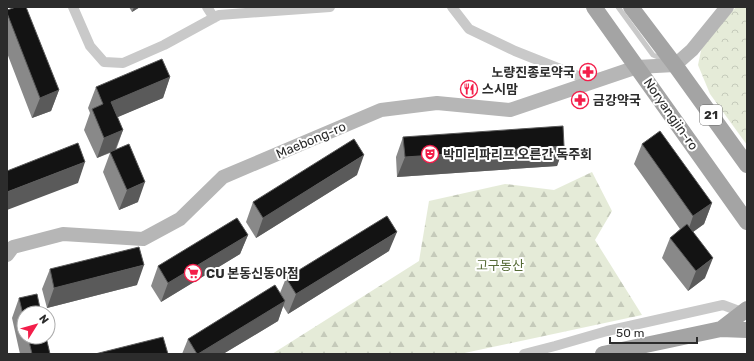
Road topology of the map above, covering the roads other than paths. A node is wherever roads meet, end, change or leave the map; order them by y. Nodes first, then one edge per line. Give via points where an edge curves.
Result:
1 (73, 7) edge
2 (207, 7) edge
3 (330, 7) edge
4 (452, 7) edge
5 (594, 7) edge
6 (618, 7) edge
7 (631, 7) edge
8 (727, 7) edge
9 (315, 8) edge
10 (214, 18) junction
11 (675, 65) junction
12 (637, 67) junction
13 (593, 82) junction
14 (747, 165) edge
15 (747, 222) edge
16 (7, 255) edge
17 (746, 312) edge
18 (722, 330) junction
19 (747, 330) edge
20 (524, 354) edge
21 (603, 354) edge

1 - 10 street via 90,46 104,62 123,63 164,45
2 - 10 street
3 - 9 street
4 - 13 street via 469,29 515,51
5 - 12 main road, Noryangjin-ro
6 - 11 lane via 653,55
7 - 11 main road, 21
8 - 11 street via 692,50
9 - 10 street via 219,15
11 - 12 street, Maebong-ro
11 - 14 main road, 21
12 - 13 street, Maebong-ro
12 - 15 main road, Noryangjin-ro
13 - 16 street, Maebong-ro via 510,110 437,103 381,110 223,177 180,219 143,239 63,234 13,247
17 - 18 main road
17 - 20 street via 723,305 607,331
18 - 19 main road
18 - 21 main road

